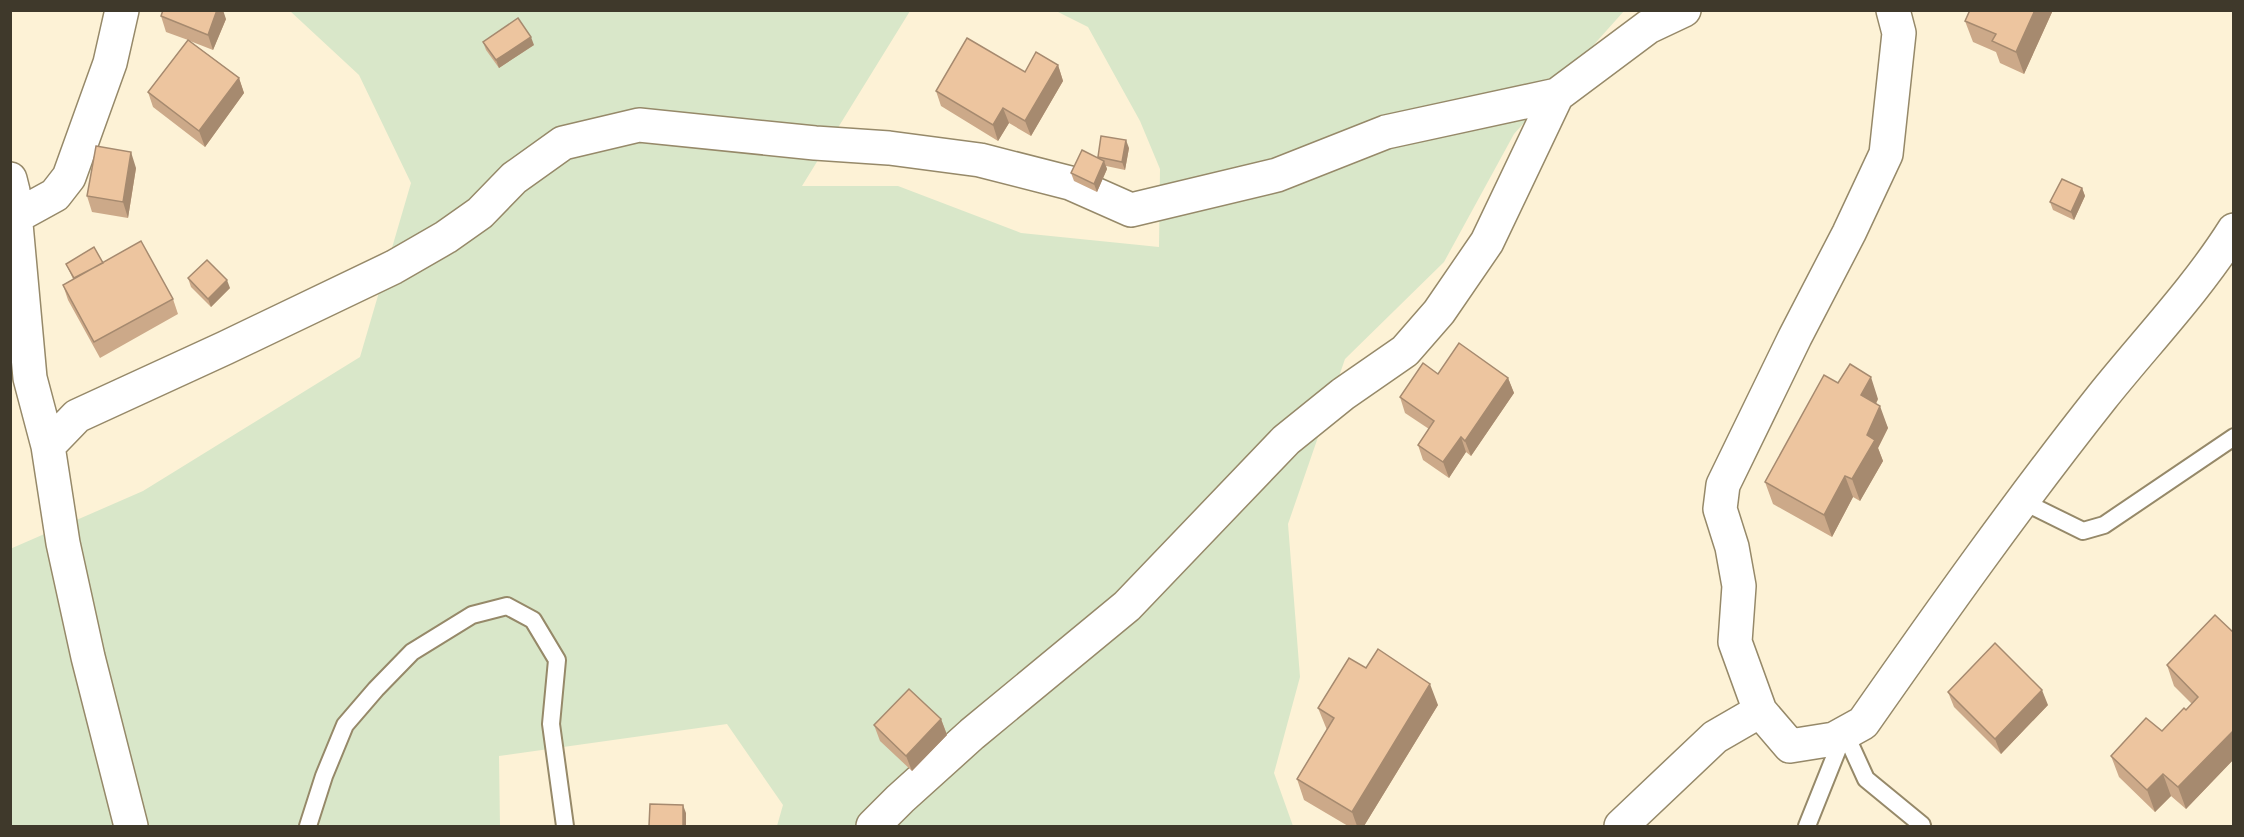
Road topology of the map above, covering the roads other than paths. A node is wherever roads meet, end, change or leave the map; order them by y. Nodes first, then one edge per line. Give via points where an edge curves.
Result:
1 (122, 10) edge
2 (1684, 10) edge
3 (1893, 10) edge
4 (1557, 96) junction
5 (10, 178) edge
6 (15, 217) junction
7 (2234, 230) edge
8 (2234, 437) edge
9 (48, 446) junction
10 (2024, 502) junction
11 (1760, 711) junction
12 (1845, 733) junction
13 (1922, 825) dead end
14 (131, 826) edge
15 (308, 826) edge
16 (565, 826) edge
17 (873, 826) edge
18 (1622, 826) edge
19 (1807, 826) edge

1 - 6 street via 110,63 69,177 55,195
2 - 4 street via 1648,27
3 - 11 street via 1899,33 1886,154 1723,484 1720,509 1739,586 1735,642
4 - 9 street via 1386,132 1277,175 1131,210 1070,183 980,160 639,125 563,143 514,178 480,213 446,237 384,272 77,416
4 - 17 street via 1487,242 1439,312 1405,351 1286,440 1126,606 972,734
5 - 6 street
6 - 9 street via 30,378
7 - 10 street
8 - 10 lane via 2104,525 2083,531
9 - 14 street via 63,543
10 - 12 street via 1987,546 1863,723
11 - 12 street via 1790,746 1834,739
11 - 18 street via 1715,737
12 - 13 lane via 1866,779
12 - 19 lane
15 - 16 lane via 345,725 376,688 411,652 472,615 507,606 533,620 557,660 551,724

